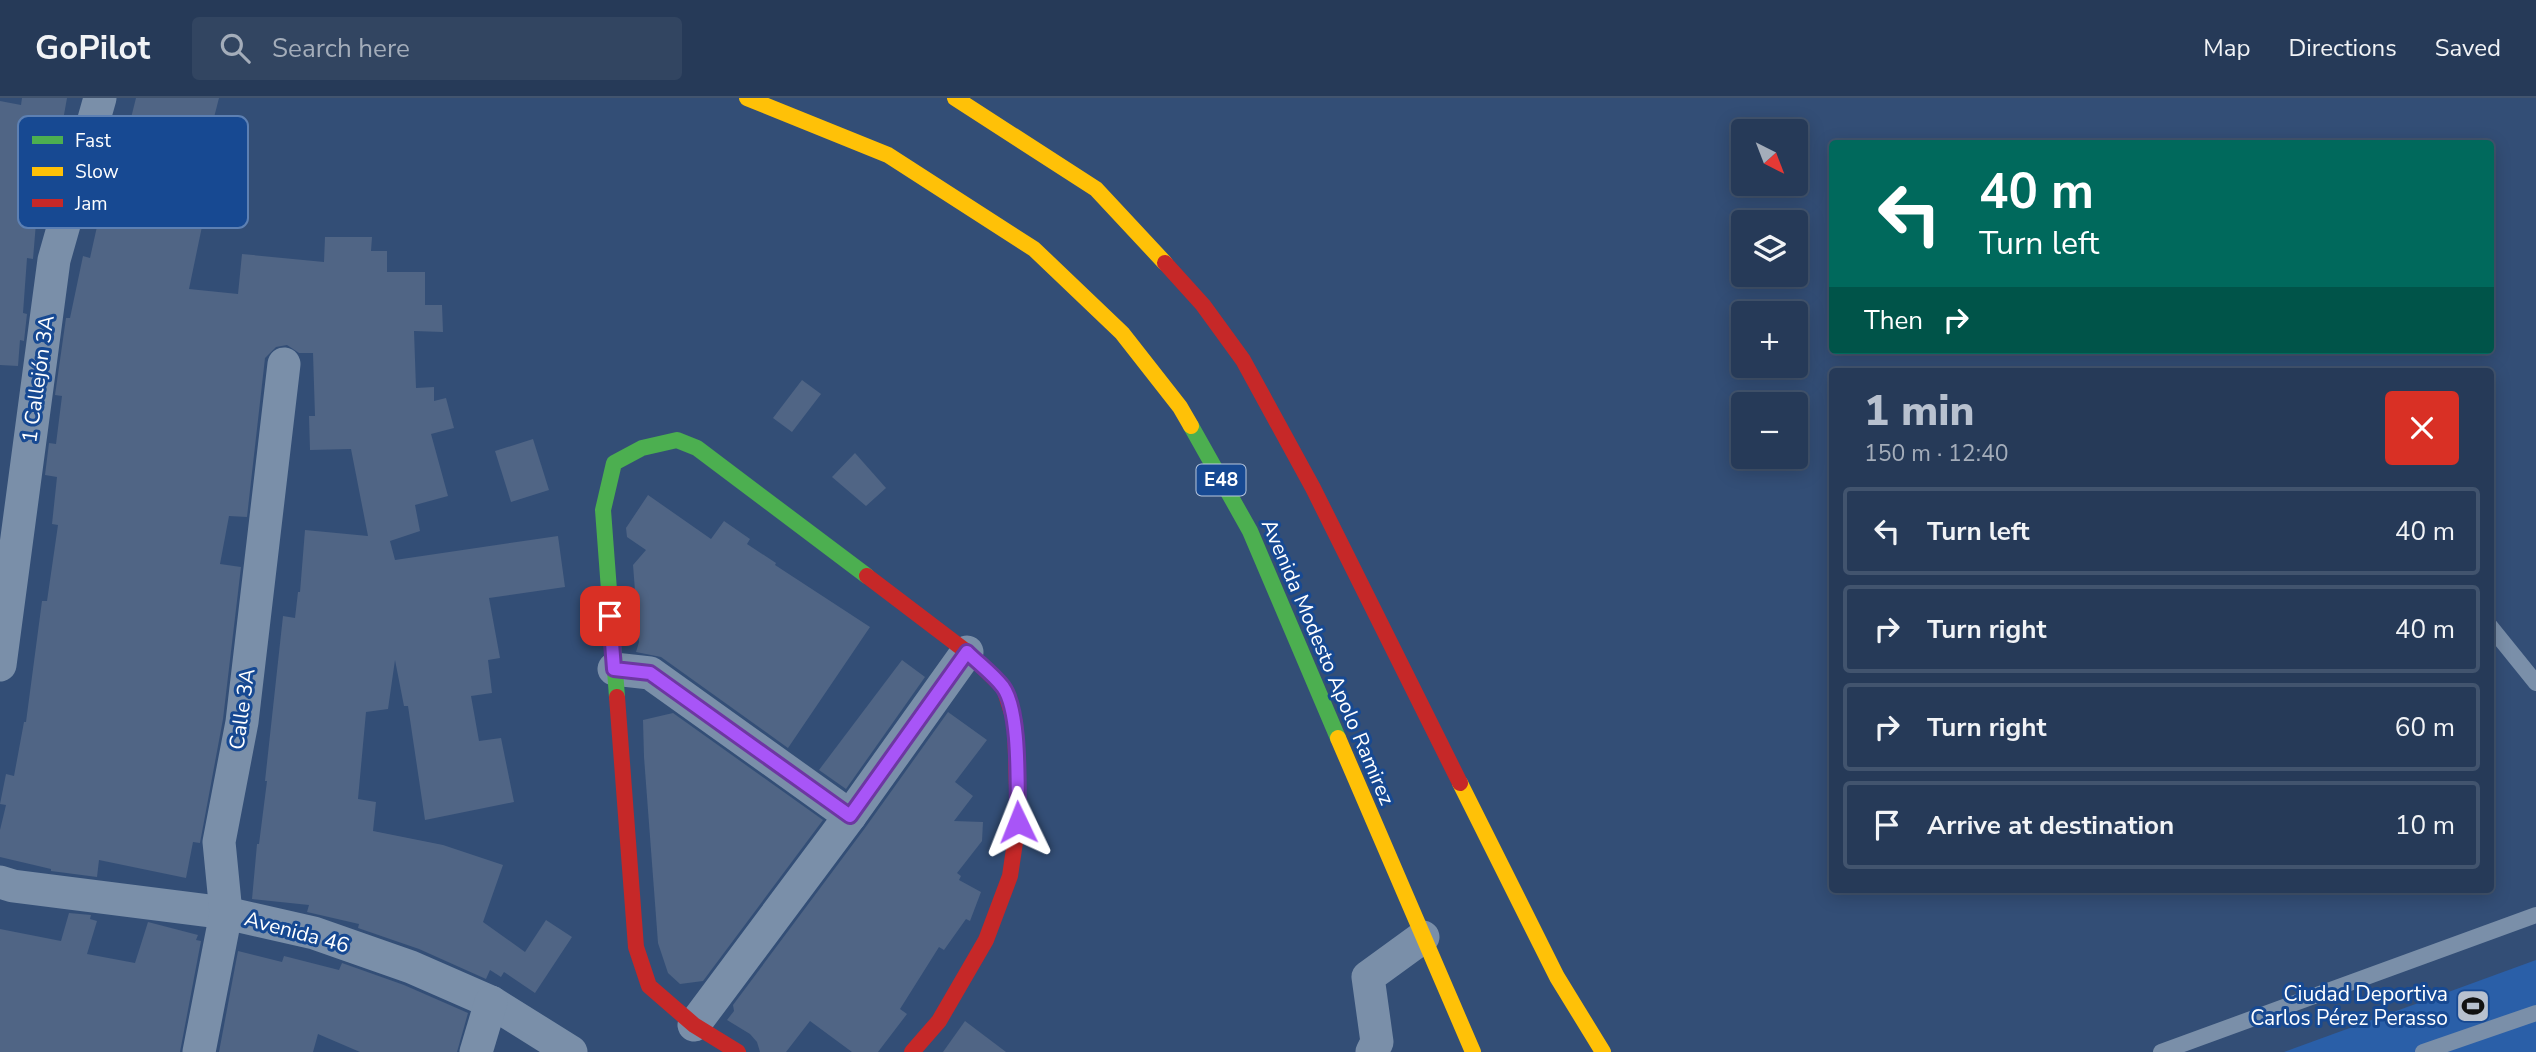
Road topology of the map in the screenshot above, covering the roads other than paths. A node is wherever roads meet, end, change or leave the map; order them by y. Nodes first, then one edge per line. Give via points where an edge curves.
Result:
1 (100, 98) edge
2 (747, 98) edge
3 (955, 98) edge
4 (95, 116) edge
5 (63, 228) edge
6 (284, 364) dead end
7 (2494, 631) edge
8 (967, 652) junction
9 (0, 665) edge
10 (614, 669) junction
11 (2536, 683) edge
12 (850, 816) junction
13 (0, 882) edge
14 (226, 913) junction
15 (2536, 915) edge
16 (1423, 937) junction
17 (491, 1002) junction
18 (2536, 1013) edge
19 (694, 1025) junction
20 (2459, 1046) edge
21 (199, 1052) edge
22 (476, 1052) edge
23 (571, 1052) edge
24 (738, 1052) edge
25 (912, 1052) edge
26 (1372, 1052) edge
27 (1473, 1052) edge
28 (1603, 1052) edge
29 (2161, 1052) edge
30 (2423, 1052) edge

1 - 4 street, 1 Callejón 3A
2 - 16 main road, Avenida Modesto Apolo Ramirez / E48 via 888,155 1034,249 1122,333 1180,407 1250,531
3 - 28 main road via 1096,190 1203,305 1243,360 1313,488 1558,977
5 - 9 street, 1 Callejón 3A via 54,260
6 - 14 street, Calle 3A via 242,722 219,842
7 - 11 lane
8 - 10 main road via 697,448 677,440 642,448 614,463 603,510
8 - 12 street
8 - 25 main road via 1004,688 1015,723 1018,822 1010,876 986,940 939,1021
10 - 12 street via 650,673
10 - 19 main road via 636,947 649,986
12 - 19 street
13 - 14 street, Avenida 46
14 - 17 street, Avenida 46 via 314,933 411,967
14 - 21 street, Calle 3A
15 - 29 lane
16 - 26 street via 1368,977 1377,1042
16 - 27 main road, Avenida Modesto Apolo Ramirez / E48
17 - 22 street
17 - 23 street, Avenida 46
18 - 20 lane
19 - 24 main road
20 - 30 lane

